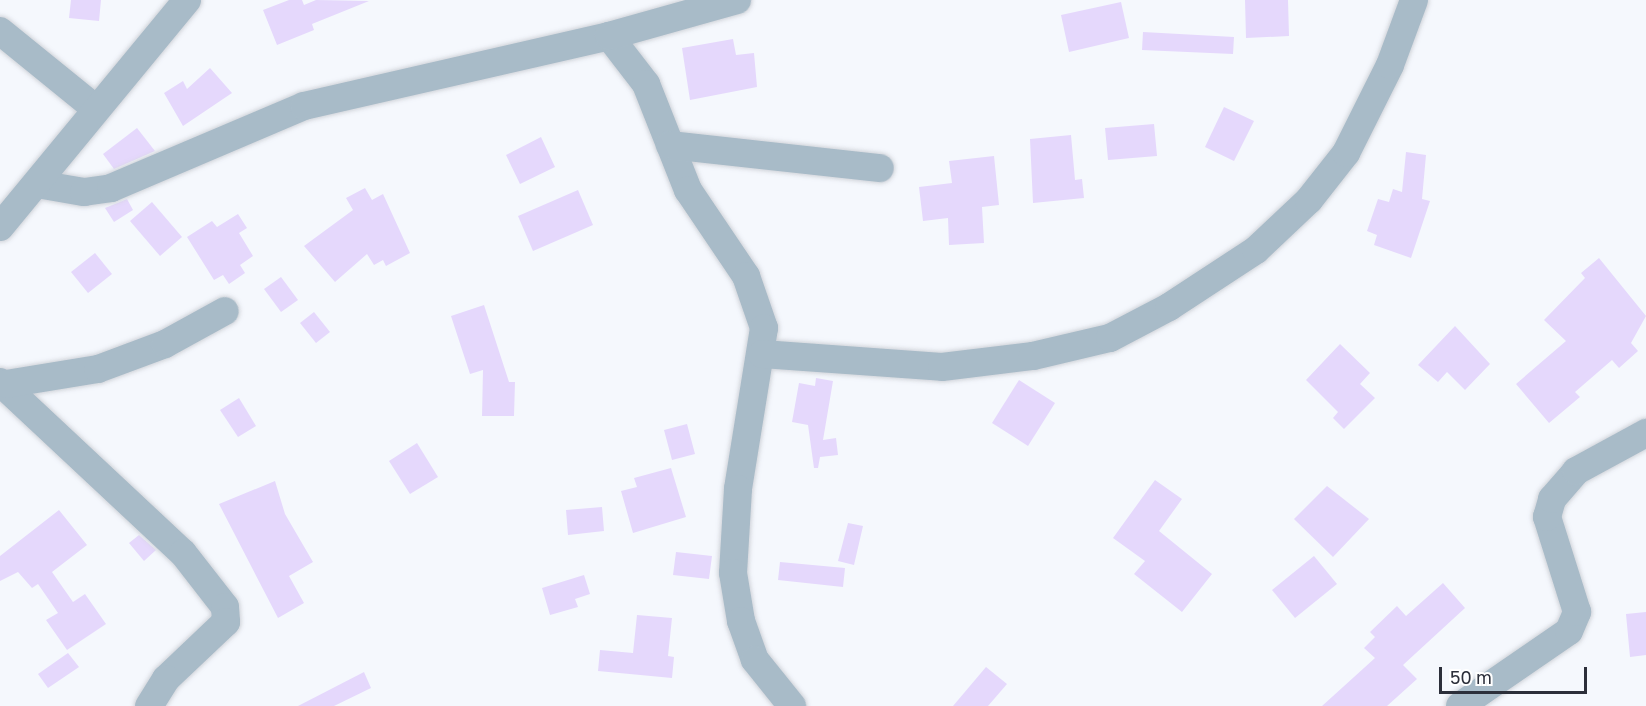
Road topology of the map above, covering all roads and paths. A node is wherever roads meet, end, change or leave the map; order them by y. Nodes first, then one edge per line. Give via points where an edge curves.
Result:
1 (187, 0) edge
2 (737, 0) edge
3 (1414, 0) edge
4 (0, 31) edge
5 (609, 36) junction
6 (96, 109) junction
7 (670, 145) junction
8 (880, 168) dead end
9 (37, 184) junction
10 (0, 227) edge
11 (225, 310) dead end
12 (762, 354) junction
13 (3, 383) edge
14 (1646, 433) edge
15 (149, 706) edge
16 (792, 706) edge
17 (1460, 706) edge

1 - 6 street
2 - 5 street
3 - 12 street via 1390,65 1346,153 1309,200 1256,250 1169,307 1110,338 1032,356 942,367
4 - 6 street
5 - 7 street via 646,84
5 - 9 street via 304,106 111,188 84,192
6 - 9 street
7 - 8 street
7 - 12 street via 688,190 755,295 764,328
9 - 10 street
11 - 13 street via 165,345 98,369
12 - 16 street via 738,489 734,573 741,621 755,660
13 - 15 street via 60,442 183,553 225,607 226,622 166,679
14 - 17 street via 1576,471 1552,499 1547,517 1577,612 1569,631

